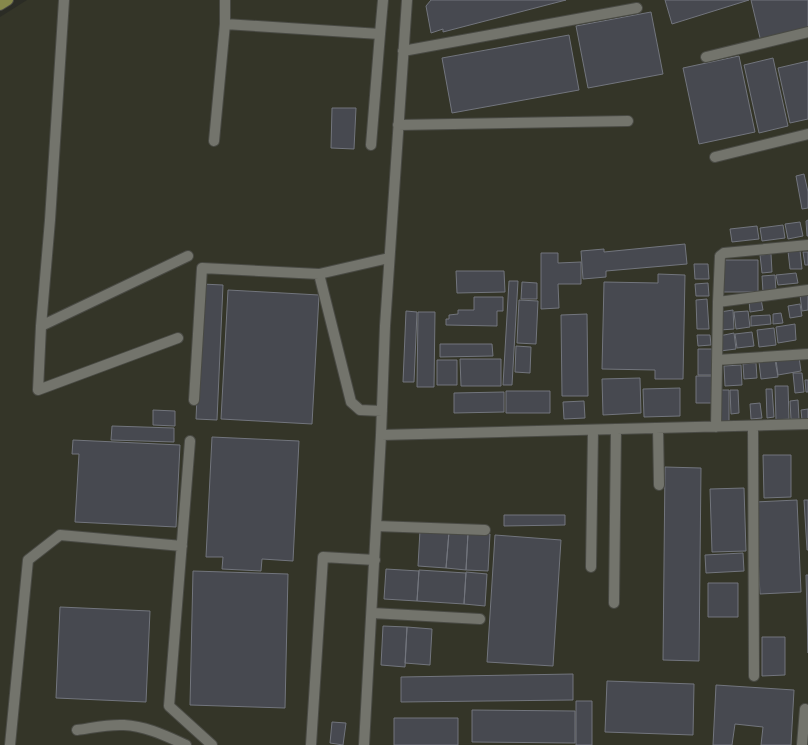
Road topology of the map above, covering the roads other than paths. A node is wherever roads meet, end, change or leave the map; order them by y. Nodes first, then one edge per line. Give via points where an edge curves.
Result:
1 (8, 0) edge
2 (64, 0) edge
3 (225, 0) edge
4 (383, 0) edge
5 (407, 0) edge
6 (0, 5) edge
7 (637, 8) dead end
8 (225, 24) junction
9 (808, 32) edge
10 (380, 34) junction
11 (403, 51) junction
12 (706, 57) dead end
13 (628, 121) dead end
14 (398, 125) junction
15 (808, 134) edge
16 (214, 141) dead end
17 (372, 146) dead end
18 (715, 156) dead end
19 (808, 245) edge
20 (188, 256) dead end
21 (389, 258) junction
22 (320, 274) junction
23 (808, 290) edge
24 (718, 302) junction
25 (41, 326) junction
26 (178, 338) dead end
27 (808, 354) edge
28 (717, 360) junction
29 (194, 400) dead end
30 (382, 411) junction
31 (808, 424) edge
32 (753, 426) junction
33 (716, 427) junction
34 (658, 428) junction
35 (616, 429) junction
36 (593, 431) junction
37 (381, 435) junction
38 (190, 441) dead end
39 (659, 485) dead end
40 (376, 526) junction
41 (485, 530) dead end
42 (182, 546) junction
43 (374, 560) junction
44 (592, 567) dead end
45 (614, 603) dead end
46 (372, 613) junction
47 (480, 619) dead end
48 (754, 676) dead end
49 (805, 709) dead end
50 (76, 730) dead end
51 (10, 745) edge
52 (186, 745) edge
53 (212, 745) edge
54 (311, 745) edge
55 (364, 745) edge
56 (802, 745) edge

1 - 6 main road
2 - 25 street
3 - 8 street
4 - 10 street
5 - 11 street
7 - 11 street
8 - 10 street
8 - 16 street
9 - 12 street
10 - 17 street
11 - 14 street
13 - 14 street
14 - 21 street
15 - 18 street
19 - 24 street via 724,253 720,256
20 - 25 street
21 - 22 street
21 - 30 street
22 - 29 street via 202,268
22 - 30 street via 351,402 360,410
23 - 24 street
24 - 28 street
25 - 26 street via 38,390
27 - 28 street
28 - 33 street
30 - 37 street
31 - 32 street
32 - 33 street
32 - 48 street
33 - 34 street
34 - 35 street
34 - 39 street
35 - 36 street
35 - 45 street
36 - 37 street
36 - 44 street
37 - 40 street
38 - 42 street
40 - 41 street
40 - 43 street
42 - 51 street via 60,535 28,560
42 - 53 street via 169,706
43 - 46 street
43 - 54 street via 323,556
46 - 47 street
46 - 55 street
49 - 56 street
50 - 52 street via 123,725 145,728

